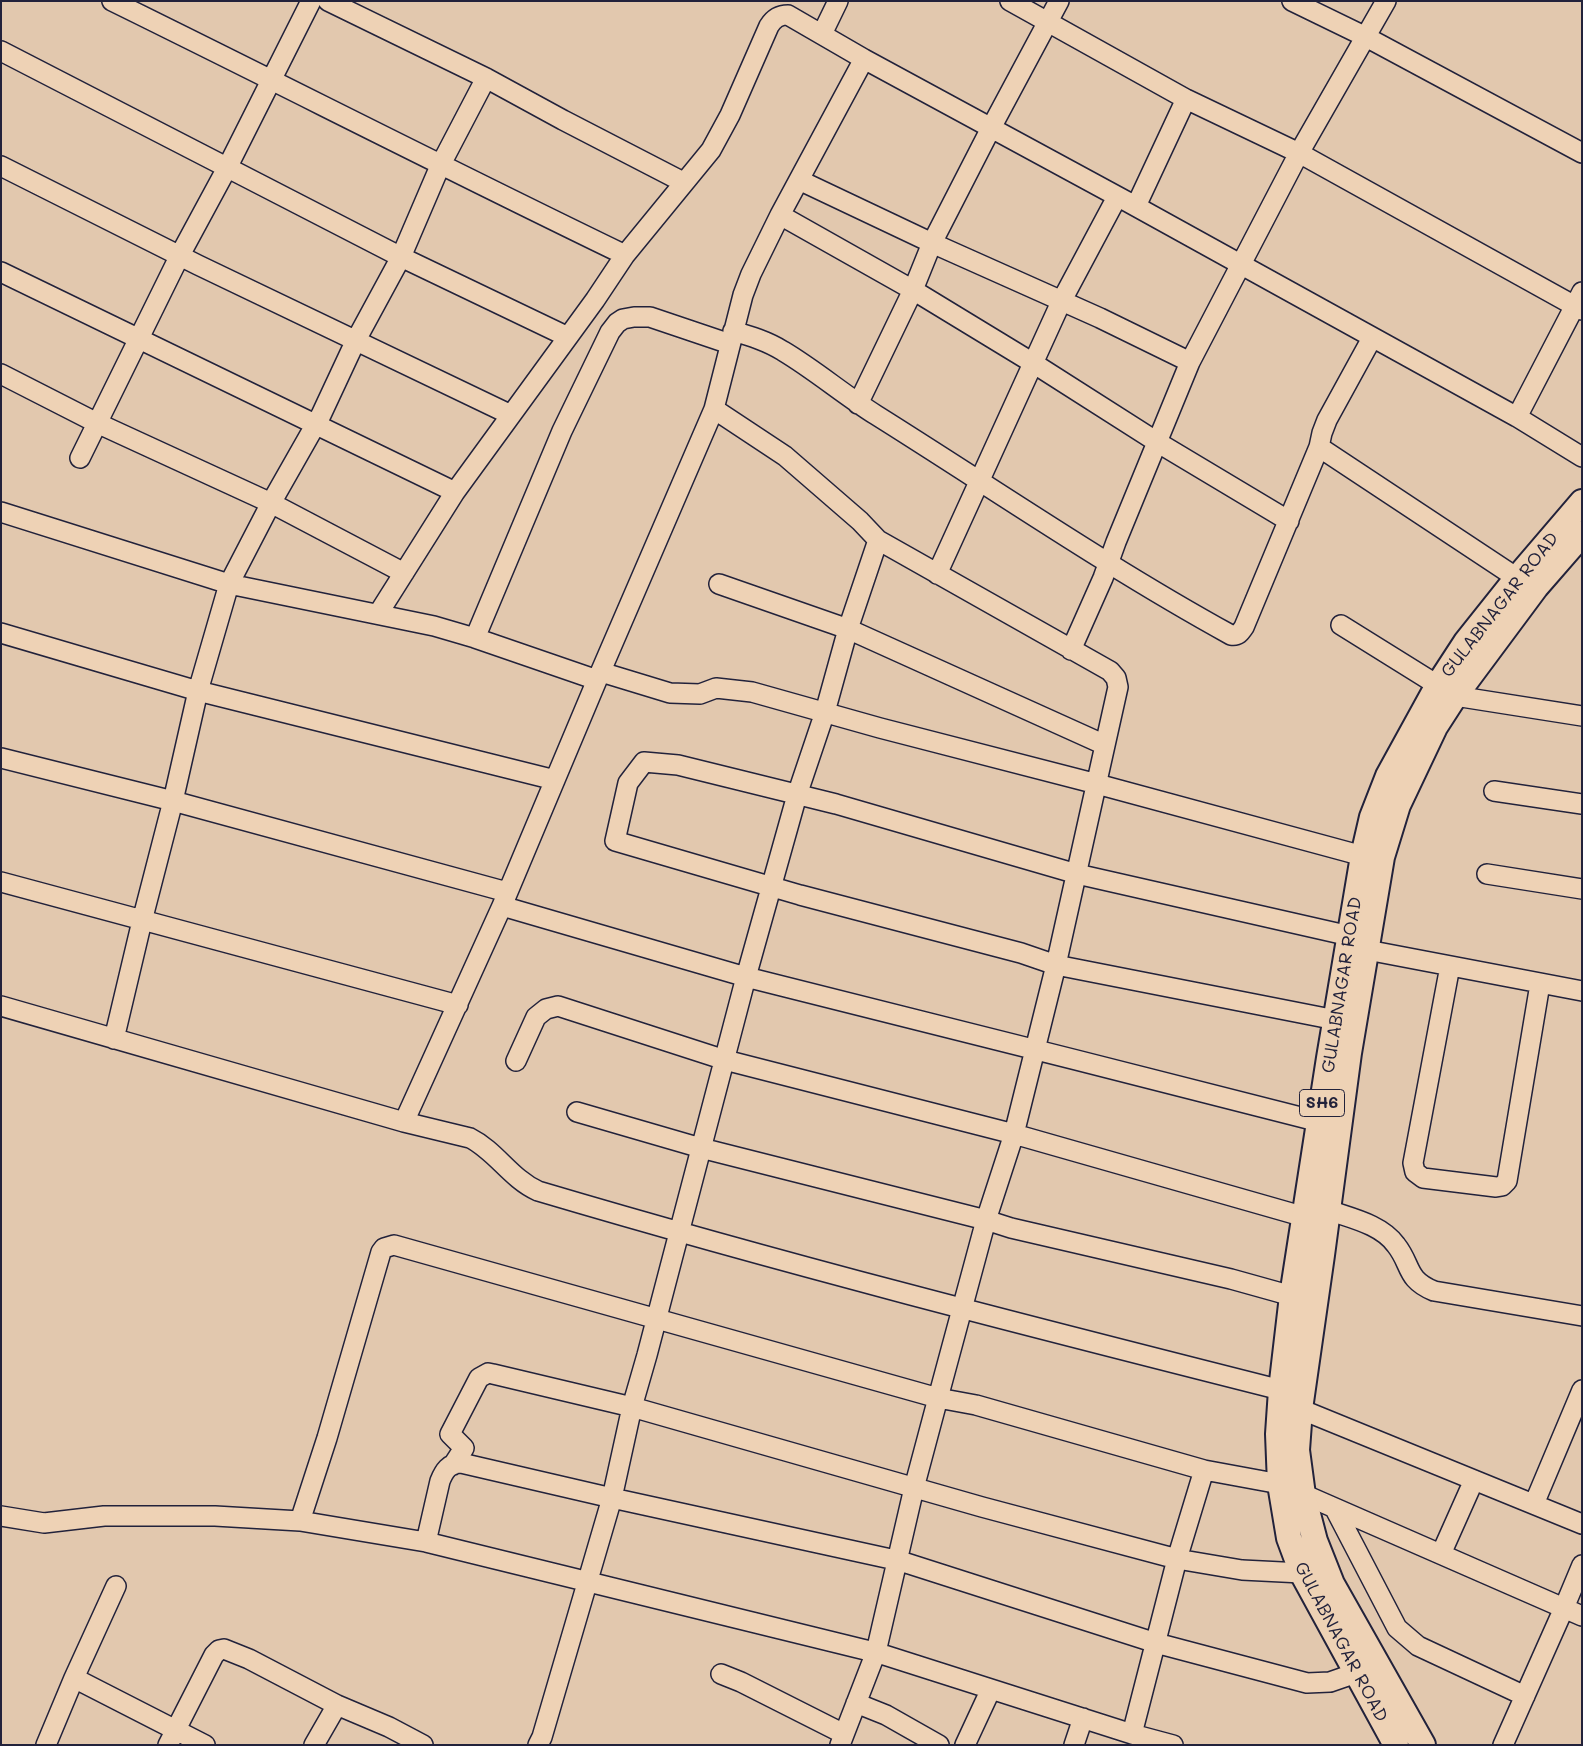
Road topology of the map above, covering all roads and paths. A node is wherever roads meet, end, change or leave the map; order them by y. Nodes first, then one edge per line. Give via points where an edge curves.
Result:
1 (112, 1) edge
2 (311, 1) edge
3 (328, 1) edge
4 (838, 1) edge
5 (1010, 1) edge
6 (1059, 1) edge
7 (1292, 1) edge
8 (1386, 1) edge
9 (1048, 22) junction
10 (822, 34) junction
11 (1366, 37) junction
12 (1, 51) edge
13 (864, 59) junction
14 (486, 78) junction
15 (271, 79) junction
16 (1186, 99) junction
17 (991, 128) junction
18 (1582, 153) edge
19 (1299, 154) junction
20 (1, 166) edge
21 (440, 166) junction
22 (227, 168) junction
23 (799, 180) junction
24 (683, 182) junction
25 (1117, 197) junction
26 (1136, 206) junction
27 (780, 215) junction
28 (932, 244) junction
29 (180, 255) junction
30 (625, 255) junction
31 (401, 257) junction
32 (1240, 266) junction
33 (1, 272) edge
34 (913, 290) junction
35 (595, 300) junction
36 (1061, 302) junction
37 (1579, 302) edge
38 (617, 323) junction
39 (568, 336) junction
40 (731, 338) junction
41 (1372, 338) junction
42 (138, 340) junction
43 (356, 340) junction
44 (1033, 362) junction
45 (1190, 362) junction
46 (1, 374) edge
47 (858, 404) junction
48 (714, 409) junction
49 (511, 415) junction
50 (1517, 417) junction
51 (97, 423) junction
52 (316, 424) junction
53 (1157, 442) junction
54 (1319, 447) junction
55 (1582, 457) edge
56 (80, 458) dead end
57 (980, 480) junction
58 (454, 492) junction
59 (271, 502) junction
60 (1582, 502) edge
61 (1, 512) edge
62 (1289, 521) junction
63 (1582, 534) edge
64 (878, 540) junction
65 (1109, 564) junction
66 (404, 573) junction
67 (937, 574) junction
68 (1517, 578) junction
69 (230, 584) junction
70 (719, 584) dead end
71 (378, 614) junction
72 (1341, 625) dead end
73 (848, 629) junction
74 (1, 633) edge
75 (475, 638) junction
76 (1071, 650) junction
77 (599, 676) junction
78 (1446, 690) junction
79 (198, 691) junction
80 (825, 712) junction
81 (1582, 716) edge
82 (1105, 745) junction
83 (1, 758) edge
84 (555, 780) junction
85 (1097, 784) junction
86 (1494, 791) dead end
87 (797, 795) junction
88 (173, 801) junction
89 (1582, 804) edge
90 (1363, 856) junction
91 (1077, 874) junction
92 (1487, 874) dead end
93 (1, 882) edge
94 (771, 885) junction
95 (1582, 889) edge
96 (504, 899) junction
97 (142, 920) junction
98 (1359, 943) junction
99 (1056, 965) junction
100 (1450, 966) junction
101 (746, 977) junction
102 (1540, 984) junction
103 (1582, 991) edge
104 (458, 1005) junction
105 (1, 1006) edge
106 (1336, 1020) junction
107 (114, 1039) junction
108 (1036, 1049) junction
109 (725, 1060) junction
110 (516, 1061) dead end
111 (577, 1112) dead end
112 (404, 1122) junction
113 (1320, 1122) junction
114 (1014, 1134) junction
115 (701, 1148) junction
116 (1328, 1210) junction
117 (1305, 1217) junction
118 (986, 1220) junction
119 (678, 1233) junction
120 (1292, 1296) junction
121 (961, 1310) junction
122 (1582, 1316) edge
123 (656, 1320) junction
124 (1281, 1390) junction
125 (1582, 1390) edge
126 (938, 1398) junction
127 (632, 1406) junction
128 (1300, 1409) junction
129 (453, 1465) junction
130 (1204, 1470) junction
131 (1474, 1480) junction
132 (1280, 1484) junction
133 (914, 1488) junction
134 (1303, 1495) junction
135 (612, 1498) junction
136 (1534, 1504) junction
137 (1335, 1509) junction
138 (1, 1516) edge
139 (300, 1521) junction
140 (1582, 1524) edge
141 (426, 1542) junction
142 (1441, 1554) junction
143 (1177, 1559) junction
144 (897, 1561) junction
145 (1582, 1564) edge
146 (1302, 1573) junction
147 (588, 1582) junction
148 (116, 1586) dead end
149 (1564, 1608) junction
150 (1582, 1616) edge
151 (236, 1637) dead end
152 (1156, 1644) junction
153 (219, 1650) junction
154 (876, 1652) junction
155 (1356, 1673) junction
156 (721, 1674) dead end
157 (74, 1678) junction
158 (991, 1689) junction
159 (1525, 1696) junction
160 (856, 1703) junction
161 (337, 1705) junction
162 (1083, 1718) junction
163 (1132, 1734) junction
164 (172, 1738) edge
165 (842, 1740) edge
166 (46, 1745) edge
167 (205, 1745) edge
168 (314, 1745) edge
169 (423, 1745) edge
170 (538, 1745) edge
171 (939, 1745) edge
172 (965, 1745) edge
173 (1074, 1745) edge
174 (1173, 1745) edge
175 (1396, 1745) edge
176 (1423, 1745) edge
177 (1503, 1745) edge

1 - 15 street
2 - 15 street
3 - 14 street
4 - 10 street
5 - 9 street
6 - 9 street
7 - 11 street
8 - 11 street
9 - 16 street
9 - 17 street
10 - 13 street
10 - 24 street via 788,16 772,21 721,133 711,150
11 - 18 street
11 - 19 street
12 - 22 street
13 - 17 street
13 - 23 street
14 - 21 street
14 - 24 street
15 - 21 street
15 - 22 street
16 - 19 street
16 - 26 street
17 - 25 street
17 - 28 street
19 - 32 street
19 - 37 street
20 - 29 street
21 - 30 street
21 - 31 street
22 - 29 street
22 - 31 street
23 - 27 street
23 - 28 street
24 - 30 street
25 - 26 street
25 - 36 street
26 - 32 street
27 - 34 street
27 - 40 street via 747,286
28 - 34 street
28 - 36 street
29 - 42 street
29 - 43 street
30 - 35 street
31 - 39 street
31 - 43 street
32 - 41 street
32 - 45 street
33 - 42 street
34 - 44 street
34 - 47 street
35 - 38 street
35 - 39 street
36 - 44 street
36 - 45 street
37 - 50 street
38 - 40 street via 634,317 650,317
38 - 75 street via 562,431
39 - 49 street
40 - 47 street via 758,339 782,350
40 - 48 street
41 - 50 street
41 - 54 street via 1327,420
42 - 51 street
42 - 52 street
43 - 49 street
43 - 52 street
44 - 53 street
44 - 57 street
45 - 53 street
46 - 51 street
47 - 57 street
48 - 64 street via 785,456
48 - 77 street
49 - 58 street
50 - 55 street
51 - 56 street
51 - 59 street
52 - 58 street
52 - 59 street
53 - 62 street
53 - 65 street
54 - 62 street
54 - 68 street
57 - 65 street
57 - 67 street
58 - 66 street
59 - 66 street
59 - 69 street
60 - 68 main road, GULABNAGAR ROAD / SH6
61 - 69 street
62 - 65 street via 1244,627 1235,636
63 - 78 main road, GULABNAGAR ROAD / SH6
64 - 67 street
64 - 73 street
65 - 76 street
66 - 71 street
67 - 76 street
68 - 78 main road, GULABNAGAR ROAD / SH6 via 1466,642
69 - 71 street
69 - 79 street
70 - 73 street
71 - 75 street
72 - 78 street
73 - 80 street
73 - 82 street
74 - 79 street
75 - 77 street
76 - 82 street via 1110,671 1118,682
77 - 80 street via 670,693 700,694 716,688 728,688
77 - 84 street
78 - 81 street
78 - 90 main road, GULABNAGAR ROAD / SH6 via 1388,776 1372,817
78 - 98 main road, GULABNAGAR ROAD / SH6 via 1435,727 1398,805
79 - 84 street
79 - 88 street
80 - 85 street
80 - 87 street
82 - 85 street
83 - 88 street
84 - 96 street
85 - 90 street
85 - 91 street
86 - 89 street
87 - 91 street
87 - 94 street
87 - 94 street via 678,765 644,762 628,783 615,842
88 - 96 street
88 - 97 street
90 - 98 main road, GULABNAGAR ROAD / SH6
91 - 98 street
91 - 99 street
92 - 95 street
93 - 97 street
94 - 99 street
94 - 101 street
96 - 101 street
96 - 104 street
97 - 104 street
97 - 107 street
98 - 100 street
98 - 106 main road, GULABNAGAR ROAD / SH6
98 - 116 main road, GULABNAGAR ROAD / SH6 via 1349,1053
99 - 106 street
99 - 108 street
100 - 102 street
100 - 102 street via 1413,1163 1414,1172 1423,1178 1496,1187 1507,1180
101 - 108 street
101 - 109 street
102 - 103 street
104 - 112 street
105 - 107 street
106 - 113 main road, GULABNAGAR ROAD / SH6
107 - 112 street
108 - 113 street
108 - 114 street
109 - 110 street via 558,1006 546,1009 536,1017
109 - 114 street
109 - 115 street
111 - 115 street
112 - 119 street via 470,1138 489,1150 526,1186 538,1192
113 - 117 main road, GULABNAGAR ROAD / SH6
114 - 117 street
114 - 118 street
115 - 118 street
115 - 119 street
116 - 122 street via 1372,1226 1387,1236 1397,1245 1408,1269 1422,1286 1434,1291
116 - 128 main road, GULABNAGAR ROAD / SH6
117 - 120 main road, GULABNAGAR ROAD / SH6
118 - 120 street
118 - 121 street
119 - 121 street
119 - 123 street
120 - 124 main road, GULABNAGAR ROAD / SH6
121 - 124 street
121 - 126 street
123 - 126 street
123 - 127 street
123 - 139 street via 389,1246 381,1252
124 - 132 main road, GULABNAGAR ROAD / SH6 via 1278,1434
125 - 136 street
126 - 130 street via 976,1404
126 - 133 street
127 - 129 street via 493,1374 484,1375 476,1382 450,1434 464,1448
127 - 133 street
127 - 135 street
128 - 131 street
128 - 134 main road, GULABNAGAR ROAD / SH6 via 1297,1450
129 - 135 street via 462,1463
129 - 141 street via 447,1468 440,1481
130 - 132 street
130 - 143 street
131 - 136 street
131 - 142 street
132 - 134 street
132 - 146 main road, GULABNAGAR ROAD / SH6 via 1289,1538
133 - 143 street
133 - 144 street
134 - 137 street
134 - 176 main road, GULABNAGAR ROAD / SH6 via 1315,1541 1332,1584
135 - 144 street
135 - 147 street
136 - 140 street
137 - 142 street
137 - 159 street via 1397,1628 1406,1637 1418,1646
138 - 139 street via 44,1522 104,1516 215,1516
139 - 141 street
141 - 147 street
142 - 149 street
143 - 146 street via 1242,1570
143 - 152 street
144 - 152 street
144 - 154 street
145 - 149 street
146 - 155 main road, GULABNAGAR ROAD / SH6
147 - 154 street
147 - 170 street
148 - 157 street
149 - 150 street
149 - 159 street
151 - 153 street
152 - 155 street via 1307,1683 1330,1682
152 - 163 street
153 - 161 street via 249,1659
153 - 164 street via 198,1683
154 - 158 street
154 - 160 street
155 - 175 main road, GULABNAGAR ROAD / SH6
156 - 165 street via 741,1682
157 - 164 street
157 - 166 street
158 - 162 street
158 - 172 street
159 - 177 street
160 - 165 street
160 - 171 street
161 - 168 street
161 - 169 street
162 - 163 street
162 - 173 street
163 - 174 street
164 - 167 street

